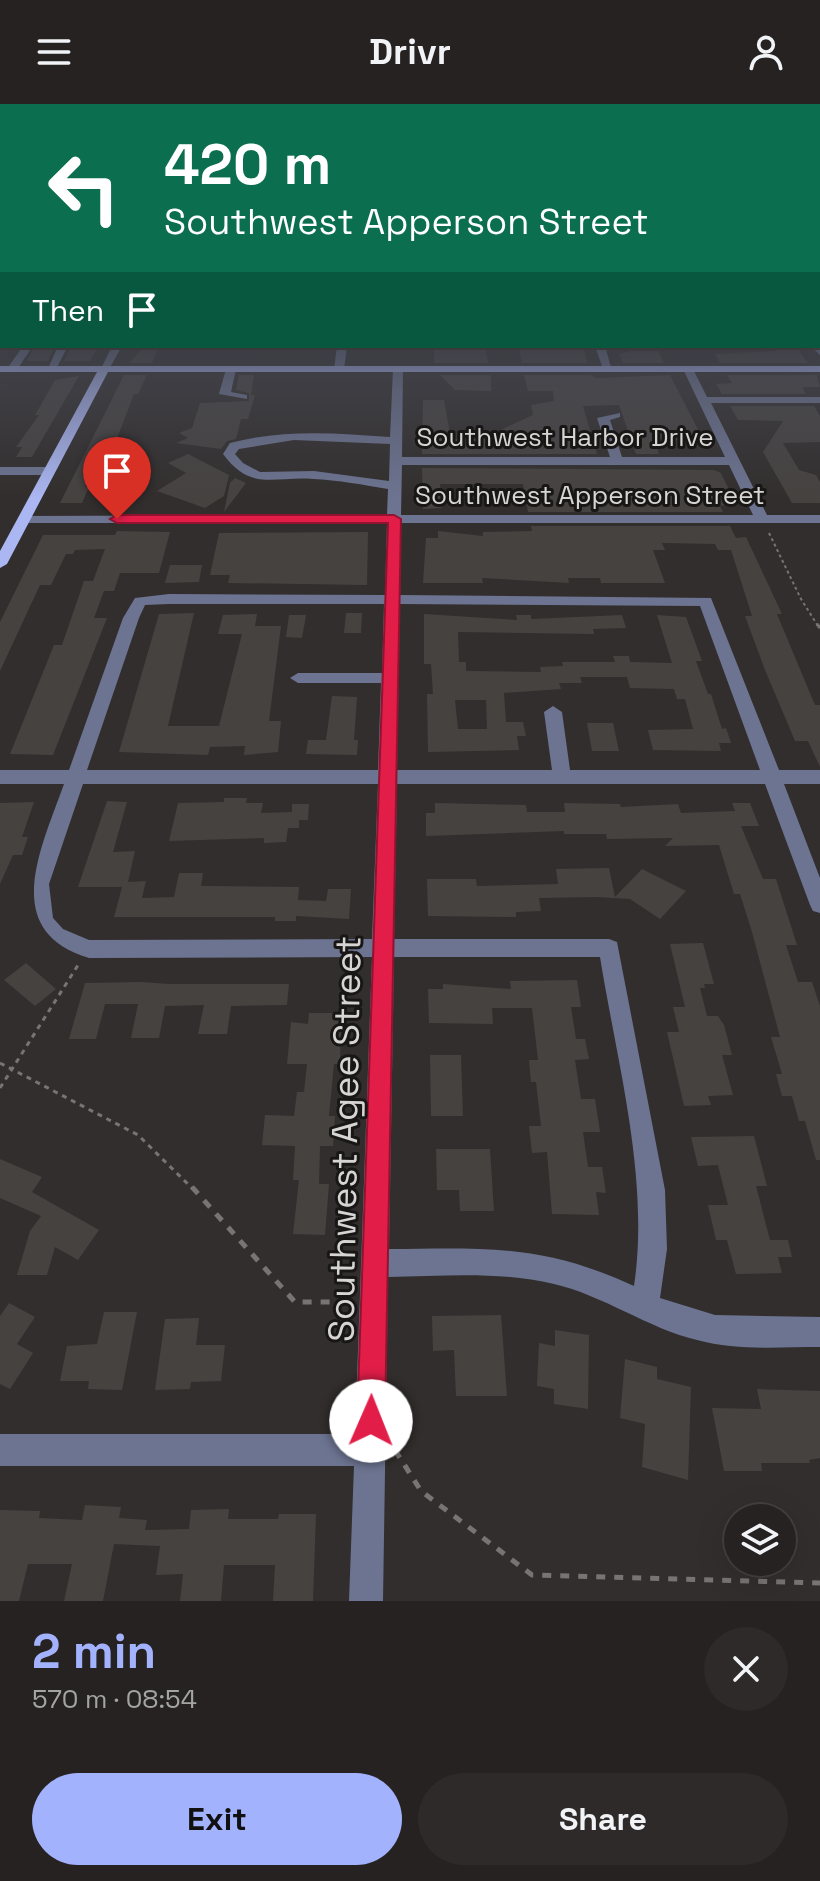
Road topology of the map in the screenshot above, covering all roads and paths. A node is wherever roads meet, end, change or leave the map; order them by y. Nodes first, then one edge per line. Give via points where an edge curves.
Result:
1 (56, 360) edge
2 (109, 360) edge
3 (340, 360) edge
4 (605, 360) edge
5 (6, 369) edge
6 (51, 369) junction
7 (104, 369) junction
8 (231, 369) junction
9 (339, 369) junction
10 (398, 369) junction
11 (608, 369) junction
12 (688, 369) junction
13 (820, 369) edge
14 (243, 397) dead end
15 (703, 400) junction
16 (820, 400) edge
17 (616, 415) dead end
18 (396, 451) junction
19 (617, 461) junction
20 (733, 461) junction
21 (0, 471) edge
22 (49, 471) junction
23 (395, 486) junction
24 (24, 519) junction
25 (394, 519) junction
26 (762, 519) junction
27 (820, 519) edge
28 (0, 564) edge
29 (392, 599) junction
30 (820, 628) edge
31 (298, 678) dead end
32 (390, 678) junction
33 (553, 712) dead end
34 (0, 777) edge
35 (76, 777) junction
36 (388, 777) junction
37 (562, 777) junction
38 (773, 777) junction
39 (820, 777) edge
40 (820, 905) edge
41 (89, 949) junction
42 (383, 950) junction
43 (0, 1063) edge
44 (11, 1069) junction
45 (0, 1088) edge
46 (375, 1263) junction
47 (374, 1303) junction
48 (645, 1304) junction
49 (820, 1332) edge
50 (0, 1450) edge
51 (370, 1450) junction
52 (820, 1583) edge
53 (366, 1601) edge

1 - 6 street
2 - 7 street
3 - 9 street
4 - 11 street
5 - 6 main road
6 - 7 main road
7 - 8 main road
7 - 22 main road
8 - 9 main road
8 - 14 street via 225,394
9 - 10 main road
10 - 11 main road
10 - 18 street, Southwest Agee Street
11 - 12 main road
12 - 13 main road
12 - 15 street
15 - 16 street
15 - 20 street
17 - 19 street via 603,418
18 - 19 street, Southwest Harbor Drive
18 - 23 street, Southwest Agee Street
18 - 23 street, Southwest Harbor Drive via 282,437 234,446 229,454 237,465 274,480 310,475
19 - 20 street, Southwest Harbor Drive
20 - 26 street
21 - 22 street
22 - 24 main road
23 - 25 street, Southwest Agee Street
24 - 25 street, Southwest Apperson Street
24 - 28 main road
25 - 26 street, Southwest Apperson Street
25 - 29 street, Southwest Agee Street
26 - 27 street, Southwest Apperson Street
26 - 30 path
29 - 32 street, Southwest Agee Street
29 - 35 street via 140,601
29 - 38 street via 706,601
31 - 32 street
32 - 36 street, Southwest Agee Street
33 - 37 street
34 - 35 street
35 - 36 street
35 - 41 street via 37,904 51,932 65,944
36 - 37 street
36 - 42 street, Southwest Agee Street
37 - 38 street
38 - 39 street
38 - 40 street
41 - 42 street
41 - 44 path
42 - 46 street, Southwest Agee Street
42 - 48 street via 609,948 652,1190 653,1249
43 - 44 path
44 - 45 path
44 - 47 path via 138,1135 168,1161 295,1302
46 - 47 street, Southwest Agee Street
46 - 48 street via 503,1263 550,1269
47 - 51 street, Southwest Agee Street
48 - 49 street via 707,1329
50 - 51 street
51 - 52 path via 394,1449 421,1491 532,1575
51 - 53 street, Southwest Agee Street

